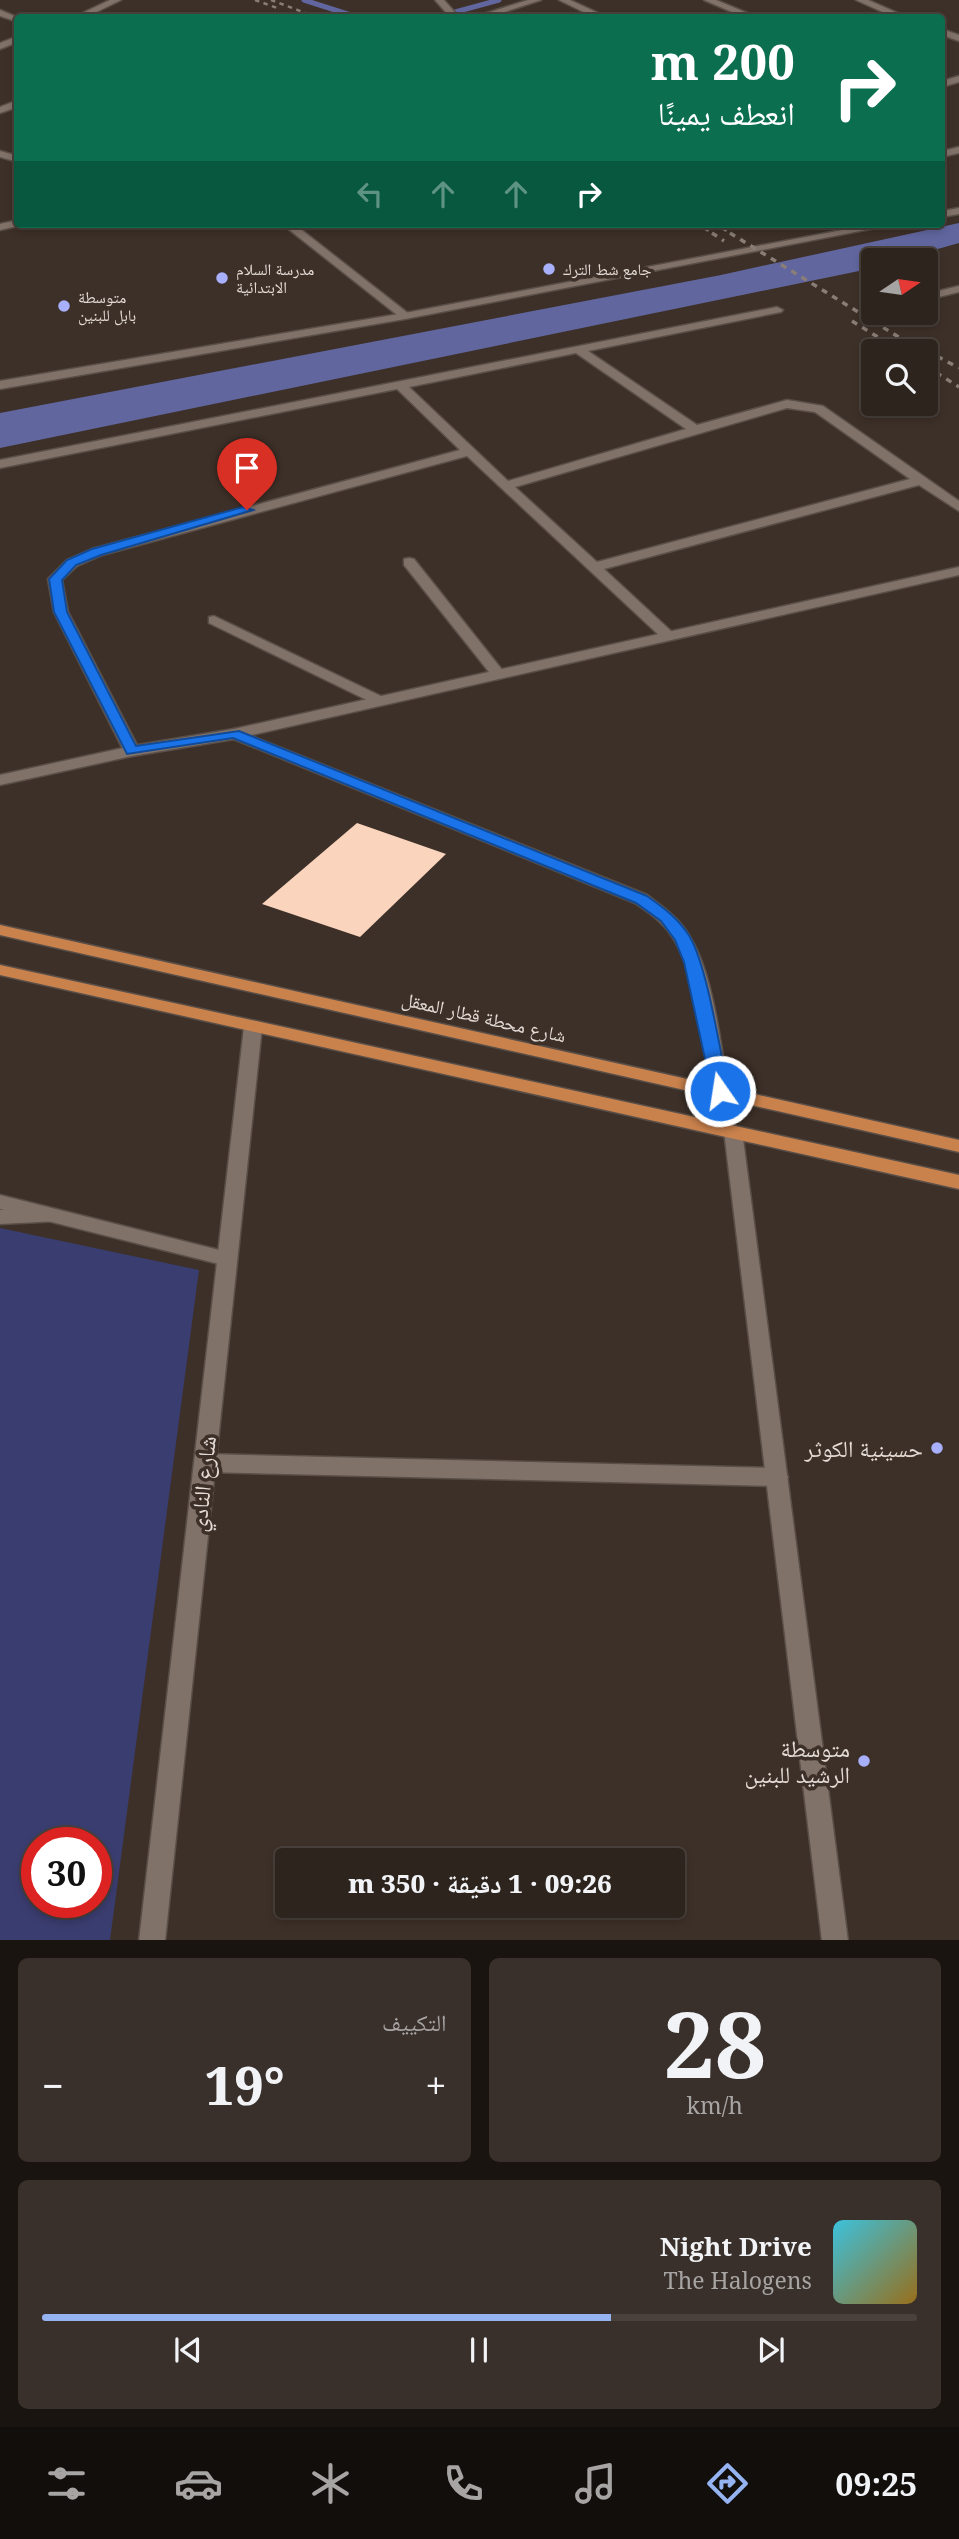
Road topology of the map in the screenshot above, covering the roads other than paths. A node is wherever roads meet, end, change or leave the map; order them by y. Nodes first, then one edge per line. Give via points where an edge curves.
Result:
1 (117, 0) edge
2 (439, 0) edge
3 (537, 0) edge
4 (563, 0) edge
5 (725, 0) edge
6 (860, 0) edge
7 (711, 1) edge
8 (85, 14) edge
9 (452, 14) edge
10 (489, 14) edge
11 (596, 14) edge
12 (745, 14) edge
13 (895, 14) edge
14 (292, 228) edge
15 (864, 228) edge
16 (959, 289) edge
17 (938, 294) edge
18 (777, 310) dead end
19 (405, 316) junction
20 (579, 350) junction
21 (0, 385) edge
22 (401, 386) junction
23 (696, 430) junction
24 (468, 452) junction
25 (0, 464) edge
26 (921, 480) junction
27 (507, 485) junction
28 (959, 507) edge
29 (409, 562) dead end
30 (596, 568) junction
31 (959, 571) edge
32 (214, 620) dead end
33 (667, 635) junction
34 (498, 674) junction
35 (380, 701) junction
36 (234, 734) junction
37 (132, 751) junction
38 (0, 780) edge
39 (0, 930) edge
40 (0, 970) edge
41 (253, 1027) junction
42 (720, 1091) junction
43 (733, 1131) junction
44 (959, 1146) edge
45 (959, 1182) edge
46 (0, 1202) edge
47 (55, 1216) junction
48 (0, 1217) edge
49 (227, 1259) junction
50 (205, 1464) junction
51 (777, 1477) junction
52 (152, 1940) edge
53 (835, 1940) edge

1 - 8 street
2 - 9 street
3 - 10 street
4 - 11 street
5 - 7 street
6 - 13 street
7 - 12 street
14 - 19 street
15 - 19 street
16 - 17 street
18 - 20 street
19 - 21 street
20 - 22 street
20 - 23 street
22 - 24 street
22 - 25 street
23 - 26 street via 773,407 804,405 829,415
23 - 27 street
24 - 27 street
24 - 37 street via 309,492 72,563 55,579 61,612
26 - 28 street
26 - 30 street
27 - 30 street
29 - 34 street
30 - 33 street
31 - 33 street
32 - 35 street
33 - 34 street
34 - 35 street
35 - 36 street
36 - 37 street
36 - 42 street via 641,900 666,917 683,939 692,962
37 - 38 street
39 - 42 main road, شارع محطة قطار المعقل
40 - 41 main road
41 - 43 main road
41 - 49 street, شارع النادي
42 - 44 main road, شارع محطة قطار المعقل
43 - 45 main road
43 - 51 street
46 - 47 street
47 - 48 street
47 - 49 street
49 - 50 street, شارع النادي
50 - 51 street
50 - 52 street, شارع النادي
51 - 53 street

